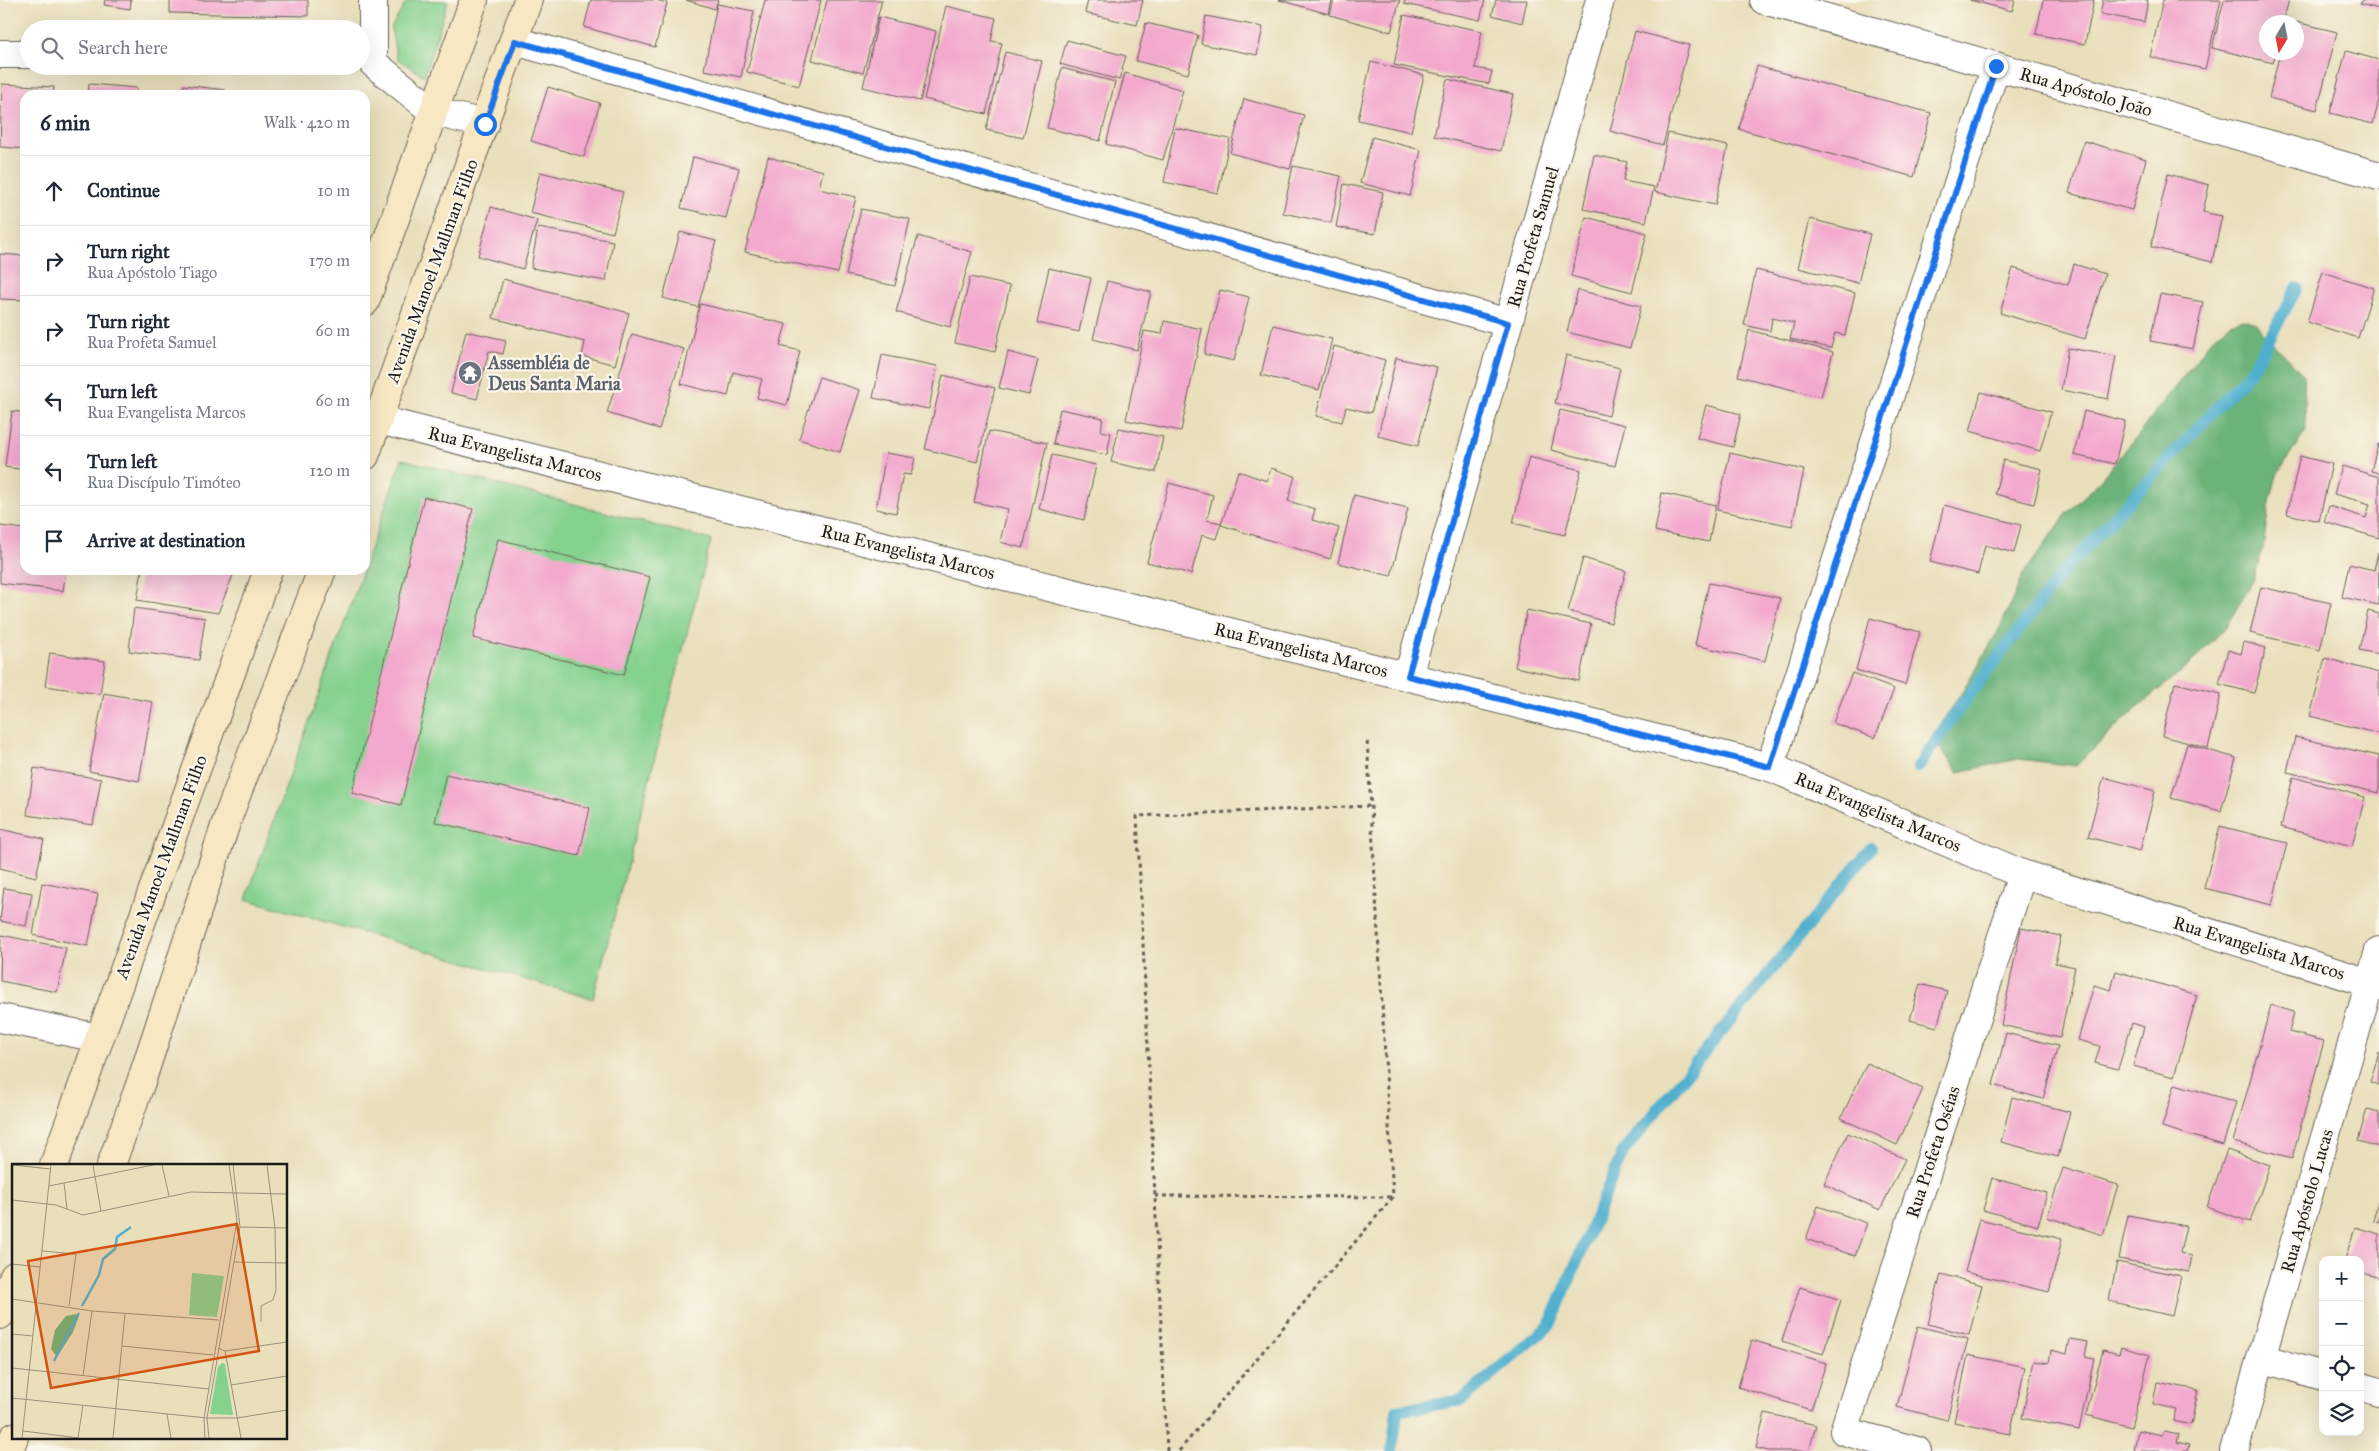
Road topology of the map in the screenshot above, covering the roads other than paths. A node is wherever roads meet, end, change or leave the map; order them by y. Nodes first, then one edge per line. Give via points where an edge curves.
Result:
1 (373, 0) edge
2 (474, 0) edge
3 (528, 0) edge
4 (1600, 0) edge
5 (1764, 0) edge
6 (370, 32) edge
7 (515, 41) junction
8 (0, 54) edge
9 (20, 54) edge
10 (370, 65) edge
11 (1996, 66) junction
12 (434, 112) junction
13 (485, 124) junction
14 (2379, 176) edge
15 (370, 288) edge
16 (1508, 323) junction
17 (379, 420) junction
18 (370, 443) edge
19 (266, 575) edge
20 (320, 575) edge
21 (1408, 676) junction
22 (1770, 767) junction
23 (2022, 874) junction
24 (2379, 951) edge
25 (2374, 984) edge
26 (0, 1018) edge
27 (99, 1038) junction
28 (54, 1164) edge
29 (111, 1164) edge
30 (12, 1281) edge
31 (0, 1314) edge
32 (2261, 1358) junction
33 (2319, 1375) edge
34 (2364, 1387) edge
35 (2379, 1392) edge
36 (14, 1438) edge
37 (9, 1451) edge
38 (1916, 1451) edge
39 (2234, 1451) edge

1 - 6 street
2 - 12 street
3 - 7 street, Avenida Manoel Mallman Filho
4 - 16 street, Rua Profeta Samuel
5 - 11 street, Rua Apóstolo João
7 - 13 street, Avenida Manoel Mallman Filho
7 - 16 street
8 - 9 street
10 - 12 street
11 - 14 street, Rua Apóstolo João
11 - 22 street
12 - 13 street
12 - 15 street
13 - 17 street, Avenida Manoel Mallman Filho
16 - 21 street, Rua Profeta Samuel
17 - 18 street, Avenida Manoel Mallman Filho
17 - 21 street, Rua Evangelista Marcos
19 - 27 street, Avenida Manoel Mallman Filho
20 - 29 street via 228,817
21 - 22 street, Rua Evangelista Marcos
22 - 23 street, Rua Evangelista Marcos
23 - 25 street, Rua Evangelista Marcos
23 - 38 street, Rua Profeta Oséias via 1844,1431
24 - 25 street, Rua Apóstolo Lucas
25 - 32 street, Rua Apóstolo Lucas
26 - 27 street
27 - 28 street, Avenida Manoel Mallman Filho
30 - 31 street
32 - 33 street
32 - 39 street, Rua Apóstolo Lucas
34 - 35 street
36 - 37 street

